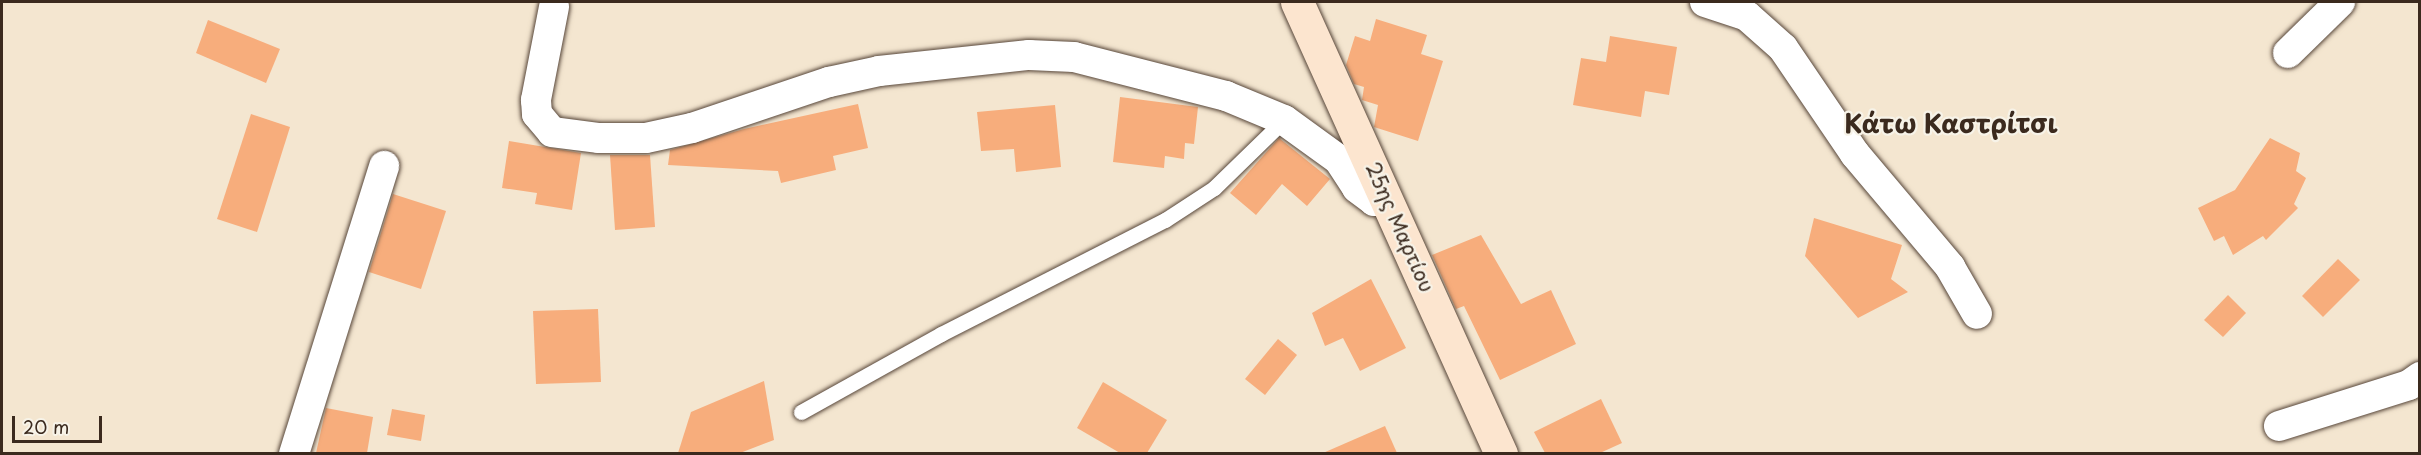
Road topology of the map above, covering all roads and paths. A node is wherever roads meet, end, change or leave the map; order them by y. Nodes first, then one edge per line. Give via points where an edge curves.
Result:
1 (1297, 2) edge
2 (1705, 2) edge
3 (2340, 2) edge
4 (554, 7) dead end
5 (2288, 53) dead end
6 (1284, 120) junction
7 (384, 166) dead end
8 (1386, 200) junction
9 (1977, 314) dead end
10 (2420, 377) edge
11 (801, 412) dead end
12 (2279, 426) dead end
13 (294, 453) edge
14 (1501, 453) edge

1 - 8 street, 25ης Μαρτίου
2 - 9 street via 1747,16 1783,48 1855,154 1950,267
3 - 5 street
4 - 6 street via 536,100 537,114 552,132 598,138 646,138 692,128 829,82 879,71 1029,55 1074,57 1183,84 1226,96
6 - 8 street via 1339,160 1357,188 1374,201
6 - 11 lane via 1214,188 1165,220 941,334
7 - 13 street
8 - 14 street, 25ης Μαρτίου
10 - 12 street via 2409,385

